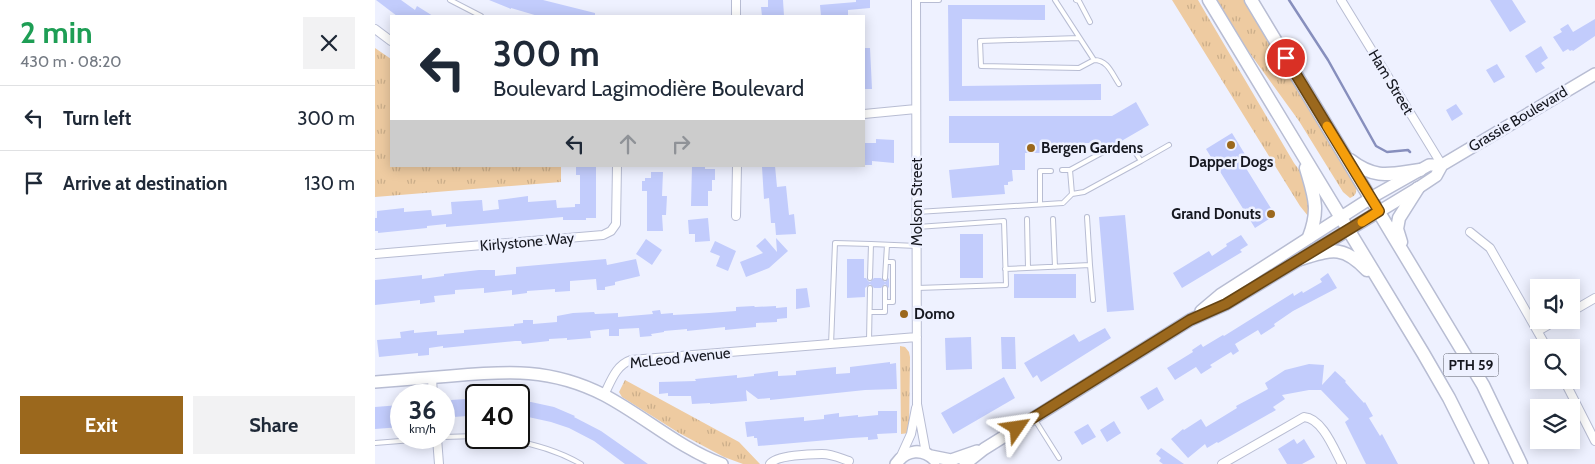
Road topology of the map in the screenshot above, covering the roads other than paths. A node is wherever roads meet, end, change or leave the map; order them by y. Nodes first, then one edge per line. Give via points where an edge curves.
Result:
1 (450, 0) edge
2 (736, 0) edge
3 (916, 0) edge
4 (939, 0) edge
5 (1055, 0) edge
6 (1076, 0) edge
7 (1209, 0) edge
8 (1251, 0) edge
9 (1341, 0) edge
10 (479, 15) edge
11 (736, 15) edge
12 (1090, 22) dead end
13 (375, 29) edge
14 (1079, 38) junction
15 (390, 39) edge
16 (1094, 60) junction
17 (1595, 74) edge
18 (1119, 84) dead end
19 (916, 109) junction
20 (865, 114) edge
21 (1169, 145) dead end
22 (1300, 149) junction
23 (1343, 153) junction
24 (1141, 161) junction
25 (1442, 165) junction
26 (617, 167) edge
27 (737, 167) edge
28 (1062, 170) dead end
29 (1070, 170) junction
30 (1420, 170) junction
31 (1051, 171) dead end
32 (1418, 188) junction
33 (1072, 194) junction
34 (1371, 198) junction
35 (1040, 204) junction
36 (1379, 211) junction
37 (917, 212) junction
38 (736, 216) dead end
39 (1087, 217) dead end
40 (1340, 217) junction
41 (1027, 219) dead end
42 (1053, 219) dead end
43 (917, 227) junction
44 (1348, 230) junction
45 (1470, 232) dead end
46 (1309, 237) junction
47 (871, 244) junction
48 (887, 244) junction
49 (917, 246) junction
50 (375, 254) edge
51 (1300, 258) junction
52 (886, 262) junction
53 (1090, 265) junction
54 (1055, 267) junction
55 (1028, 268) junction
56 (1005, 269) junction
57 (1413, 269) junction
58 (871, 278) dead end
59 (885, 278) dead end
60 (1380, 283) junction
61 (870, 288) dead end
62 (885, 288) dead end
63 (917, 288) junction
64 (1595, 298) edge
65 (1093, 300) dead end
66 (885, 302) junction
67 (1580, 307) edge
68 (870, 312) junction
69 (1190, 320) junction
70 (1541, 329) edge
71 (1538, 331) junction
72 (917, 337) junction
73 (1542, 339) edge
74 (869, 341) junction
75 (831, 345) junction
76 (432, 378) junction
77 (375, 382) edge
78 (432, 384) edge
79 (1568, 389) edge
80 (604, 395) junction
81 (917, 404) junction
82 (1034, 418) junction
83 (390, 442) edge
84 (1595, 442) edge
85 (375, 443) edge
86 (530, 445) edge
87 (438, 449) edge
88 (984, 449) junction
89 (931, 458) edge
90 (1059, 458) dead end
91 (849, 461) dead end
92 (897, 463) edge
93 (439, 464) edge
94 (581, 464) edge
95 (722, 464) edge
96 (770, 464) edge
97 (965, 464) edge
98 (1223, 464) edge
99 (1343, 464) edge
100 (1482, 464) edge
101 (1521, 464) edge

1 - 10 lane
2 - 11 street
3 - 4 lane
3 - 19 street, Molson Street
5 - 14 lane
6 - 12 lane
7 - 22 main road, PTH 59
8 - 23 main road, PTH 59
9 - 25 street, Ham Street
13 - 15 street
14 - 16 lane
14 - 16 lane via 980,41 981,66 1079,68
16 - 18 lane via 1105,62
17 - 25 street, Grassie Boulevard
19 - 20 street
19 - 37 street, Molson Street
21 - 24 lane
22 - 40 main road, PTH 59
22 - 46 main road via 1315,206 1316,218
23 - 30 main road via 1371,173
23 - 34 main road, PTH 59
24 - 29 lane via 1133,149 1105,151
24 - 33 lane via 1084,192
25 - 30 street, Grassie Boulevard via 1429,165
25 - 32 street, Grassie Boulevard via 1436,176
26 - 50 street, Kirlystone Way via 617,224 603,235
27 - 38 street
28 - 29 lane
29 - 33 lane
30 - 34 street, Grassie Boulevard
31 - 35 lane via 1040,171
32 - 36 street, Grassie Boulevard
32 - 57 main road via 1399,218 1397,229
33 - 35 lane via 1063,202
34 - 36 main road, PTH 59
34 - 40 street, Grassie Boulevard
35 - 37 lane
36 - 44 street, Grassie Boulevard
36 - 57 main road, PTH 59
37 - 43 street, Molson Street
39 - 53 lane
40 - 44 main road, PTH 59
40 - 46 street, Grassie Boulevard
41 - 55 lane
42 - 54 lane
43 - 49 street, Molson Street
43 - 56 lane via 1004,221
44 - 51 street, Grassie Boulevard
44 - 60 main road, PTH 59
45 - 71 street via 1490,248
46 - 69 street, Grassie Boulevard via 1220,294
47 - 48 lane
47 - 58 lane
47 - 75 lane via 835,243
48 - 49 lane
48 - 52 lane
49 - 63 street, Molson Street
51 - 60 main road via 1328,250 1350,254
51 - 69 street, Grassie Boulevard via 1226,304
52 - 59 lane
52 - 66 lane via 893,262 893,302
53 - 54 lane
53 - 65 lane
54 - 55 lane
55 - 56 lane
56 - 63 lane via 1005,285
57 - 101 main road, PTH 59 via 1483,385
60 - 100 main road, PTH 59 via 1449,398
61 - 68 lane
62 - 66 lane
63 - 72 street, Molson Street
64 - 67 street
66 - 68 lane via 885,312
68 - 74 lane
69 - 82 street, Grassie Boulevard
70 - 71 street
71 - 73 street
72 - 74 street, McLeod Avenue
72 - 81 street, Molson Street
74 - 75 street, McLeod Avenue
75 - 80 street, McLeod Avenue via 631,360 619,367
76 - 77 street
76 - 78 street
76 - 80 street via 503,371 533,373 571,381
79 - 84 street
80 - 95 street via 692,450
81 - 89 street, Molson Street
81 - 92 street, Molson Street via 911,434
82 - 88 street, Grassie Boulevard
82 - 90 lane
83 - 85 lane
86 - 94 lane via 565,455
87 - 93 street
88 - 89 street, Grassie Boulevard via 951,460
88 - 97 street, Grassie Boulevard
89 - 92 street, Grassie Boulevard via 910,452
91 - 96 street via 823,454 779,457
98 - 99 street via 1304,417 1311,417 1320,425

